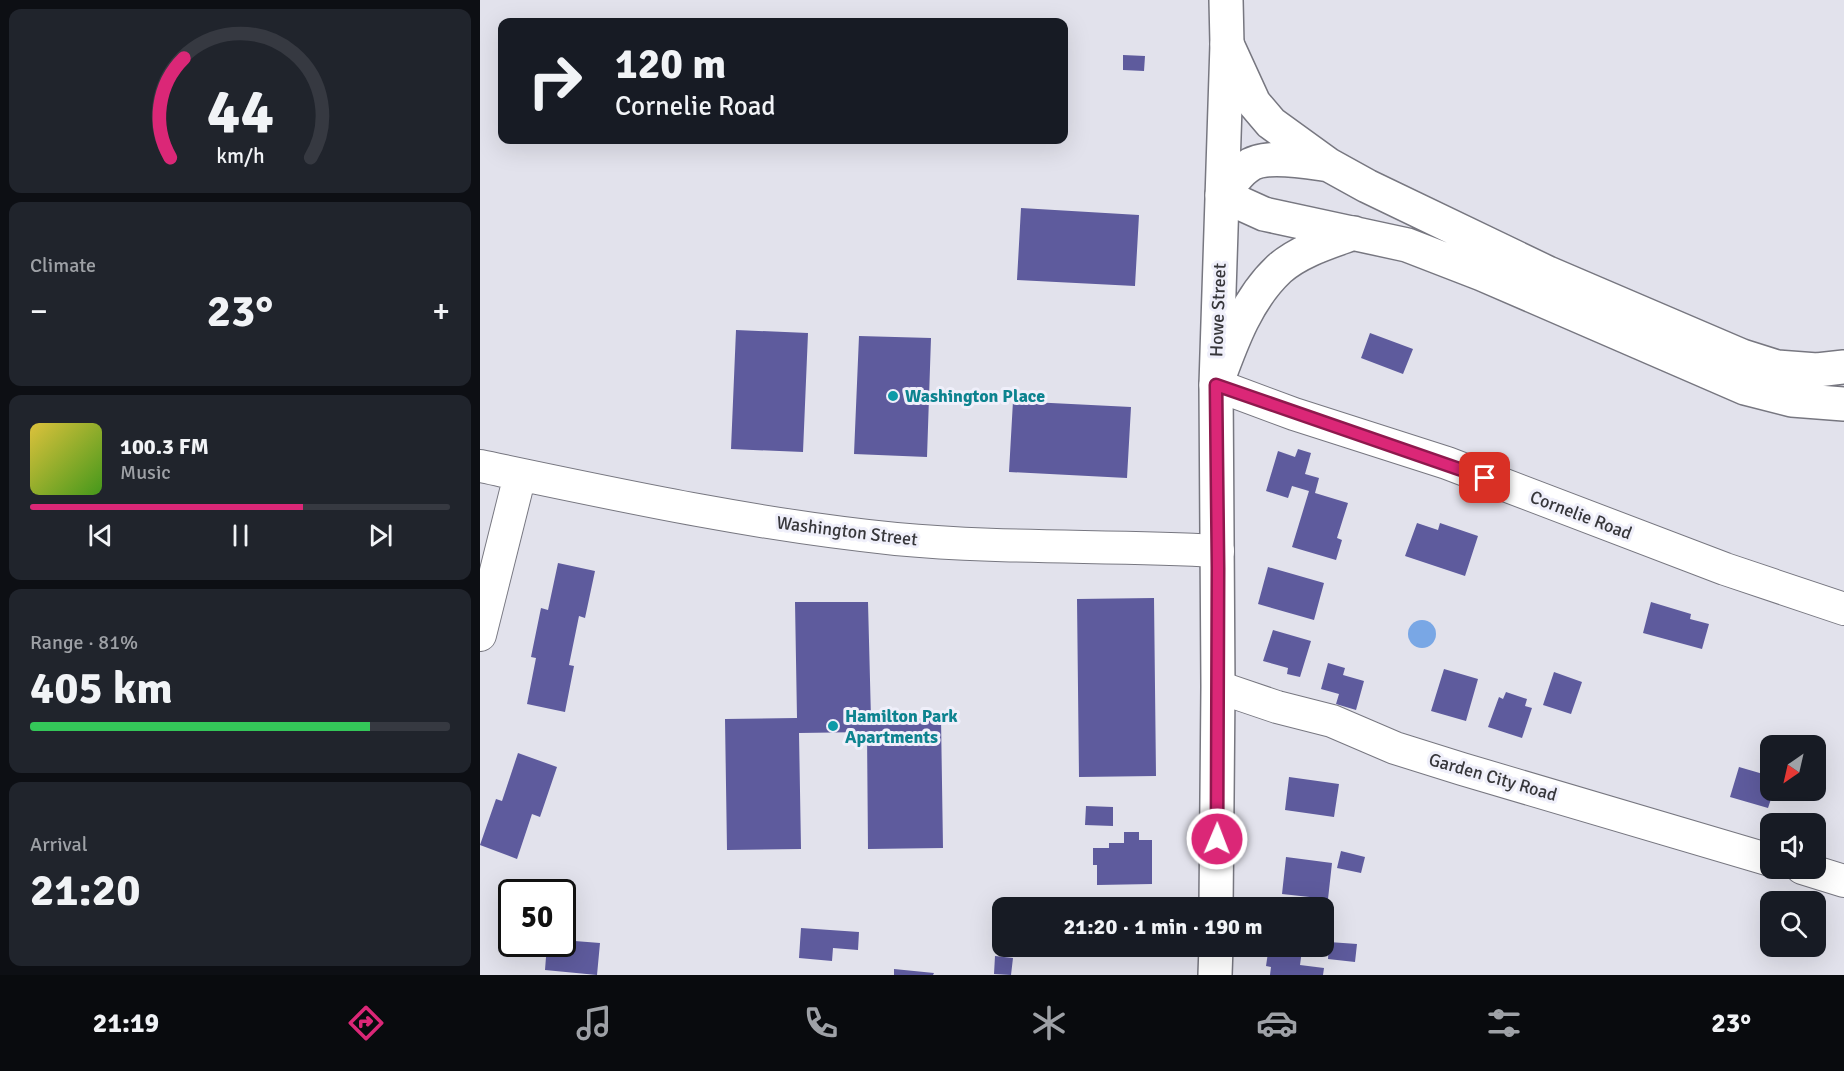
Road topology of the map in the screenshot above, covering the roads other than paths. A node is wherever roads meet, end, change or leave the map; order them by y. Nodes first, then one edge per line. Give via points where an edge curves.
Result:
1 (1226, 0) edge
2 (1227, 44) junction
3 (1329, 165) junction
4 (1222, 195) junction
5 (1354, 233) junction
6 (1844, 367) edge
7 (1216, 385) junction
8 (1844, 404) edge
9 (480, 466) edge
10 (520, 475) junction
11 (1218, 551) junction
12 (1844, 609) edge
13 (480, 635) edge
14 (1218, 687) junction
15 (1760, 857) edge
16 (1826, 875) edge
17 (1844, 880) edge
18 (1216, 897) edge
19 (1216, 957) edge
20 (1215, 975) edge

1 - 2 main road, Howe Street
2 - 3 main road via 1254,103 1271,123
2 - 4 main road, Howe Street
3 - 4 main road via 1261,161 1247,166
3 - 6 main road via 1548,273 1742,356 1777,367
4 - 5 main road via 1264,214
4 - 7 main road, Howe Street
5 - 7 main road via 1314,248 1280,268 1259,292 1236,330
5 - 8 main road via 1407,245 1482,274 1745,388 1792,400
7 - 11 main road, Howe Street
7 - 12 street, Cornelie Road via 1447,463 1714,565
9 - 10 street, Washington Street
10 - 11 street, Washington Street via 669,506 898,539
10 - 13 street
11 - 14 main road, Howe Street
14 - 15 street, Garden City Road via 1277,708 1332,721 1450,766
14 - 18 main road, Howe Street
16 - 17 street
19 - 20 main road

